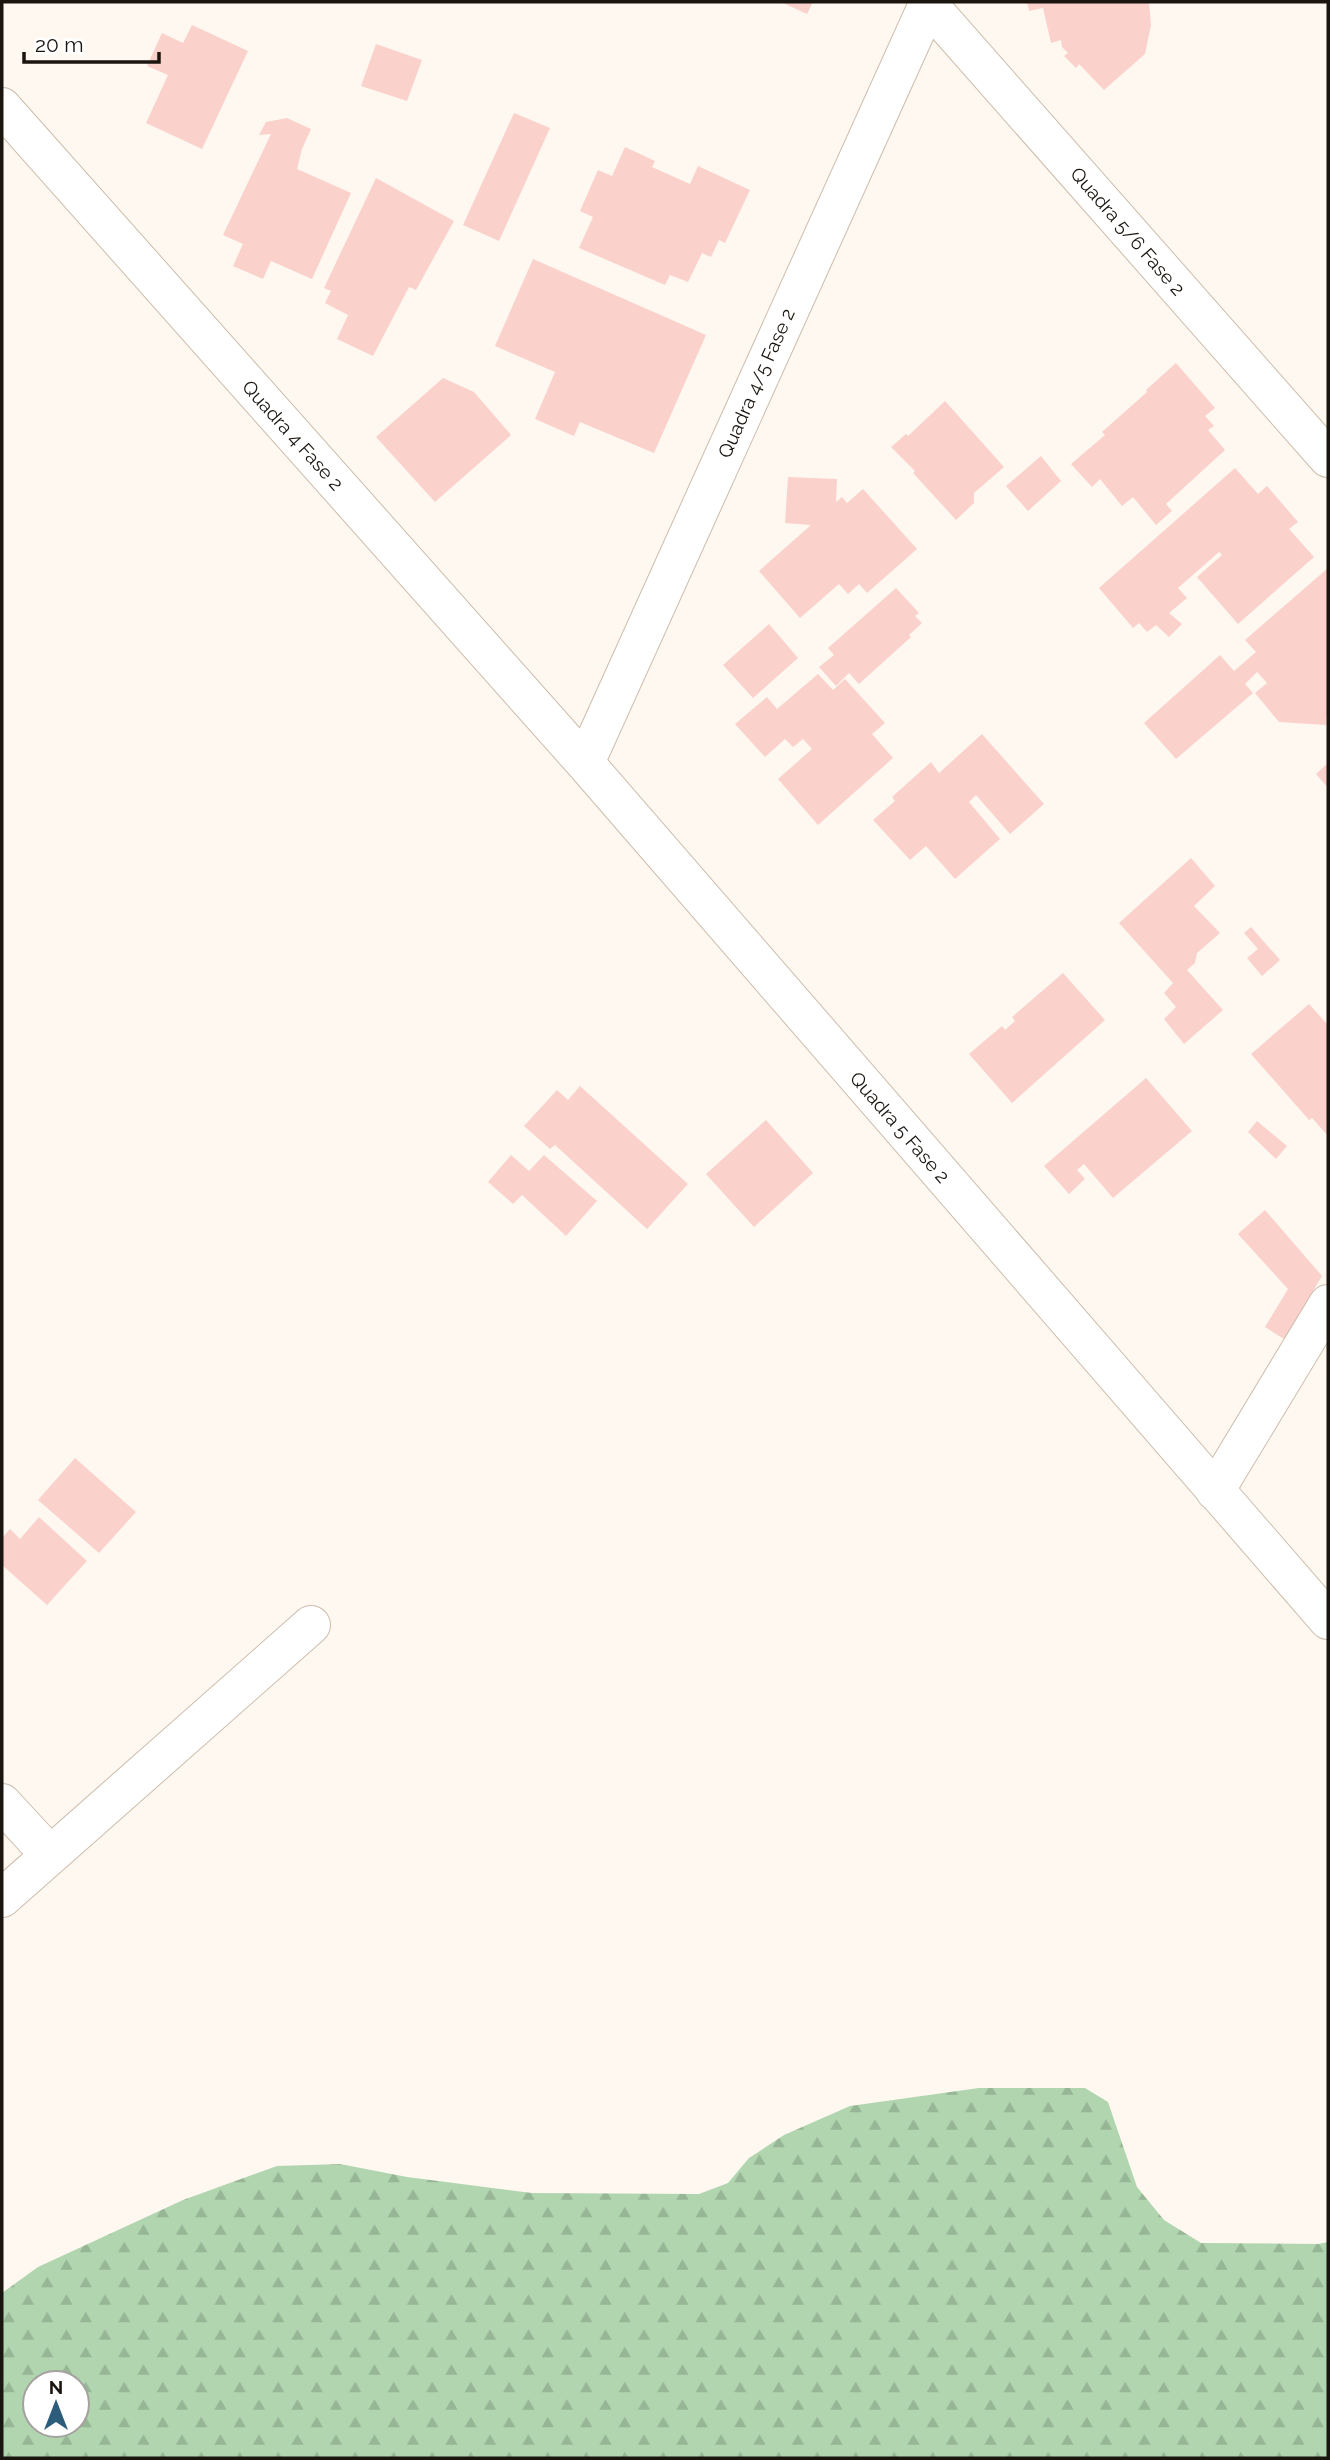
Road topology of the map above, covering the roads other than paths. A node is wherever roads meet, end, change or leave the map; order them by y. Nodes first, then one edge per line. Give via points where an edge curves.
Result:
1 (928, 3) edge
2 (2, 107) edge
3 (1328, 458) edge
4 (585, 763) junction
5 (1328, 1304) edge
6 (1215, 1491) junction
7 (1328, 1620) edge
8 (311, 1625) dead end
9 (2, 1803) edge
10 (50, 1855) junction
11 (2, 1898) edge

1 - 3 street, Quadra 5/6 Fase 2
1 - 4 street, Quadra 4/5 Fase 2
2 - 4 street, Quadra 4 Fase 2
4 - 6 street, Quadra 5 Fase 2
5 - 6 street
6 - 7 street, Quadra 5 Fase 2
8 - 10 street
9 - 10 street
10 - 11 street

